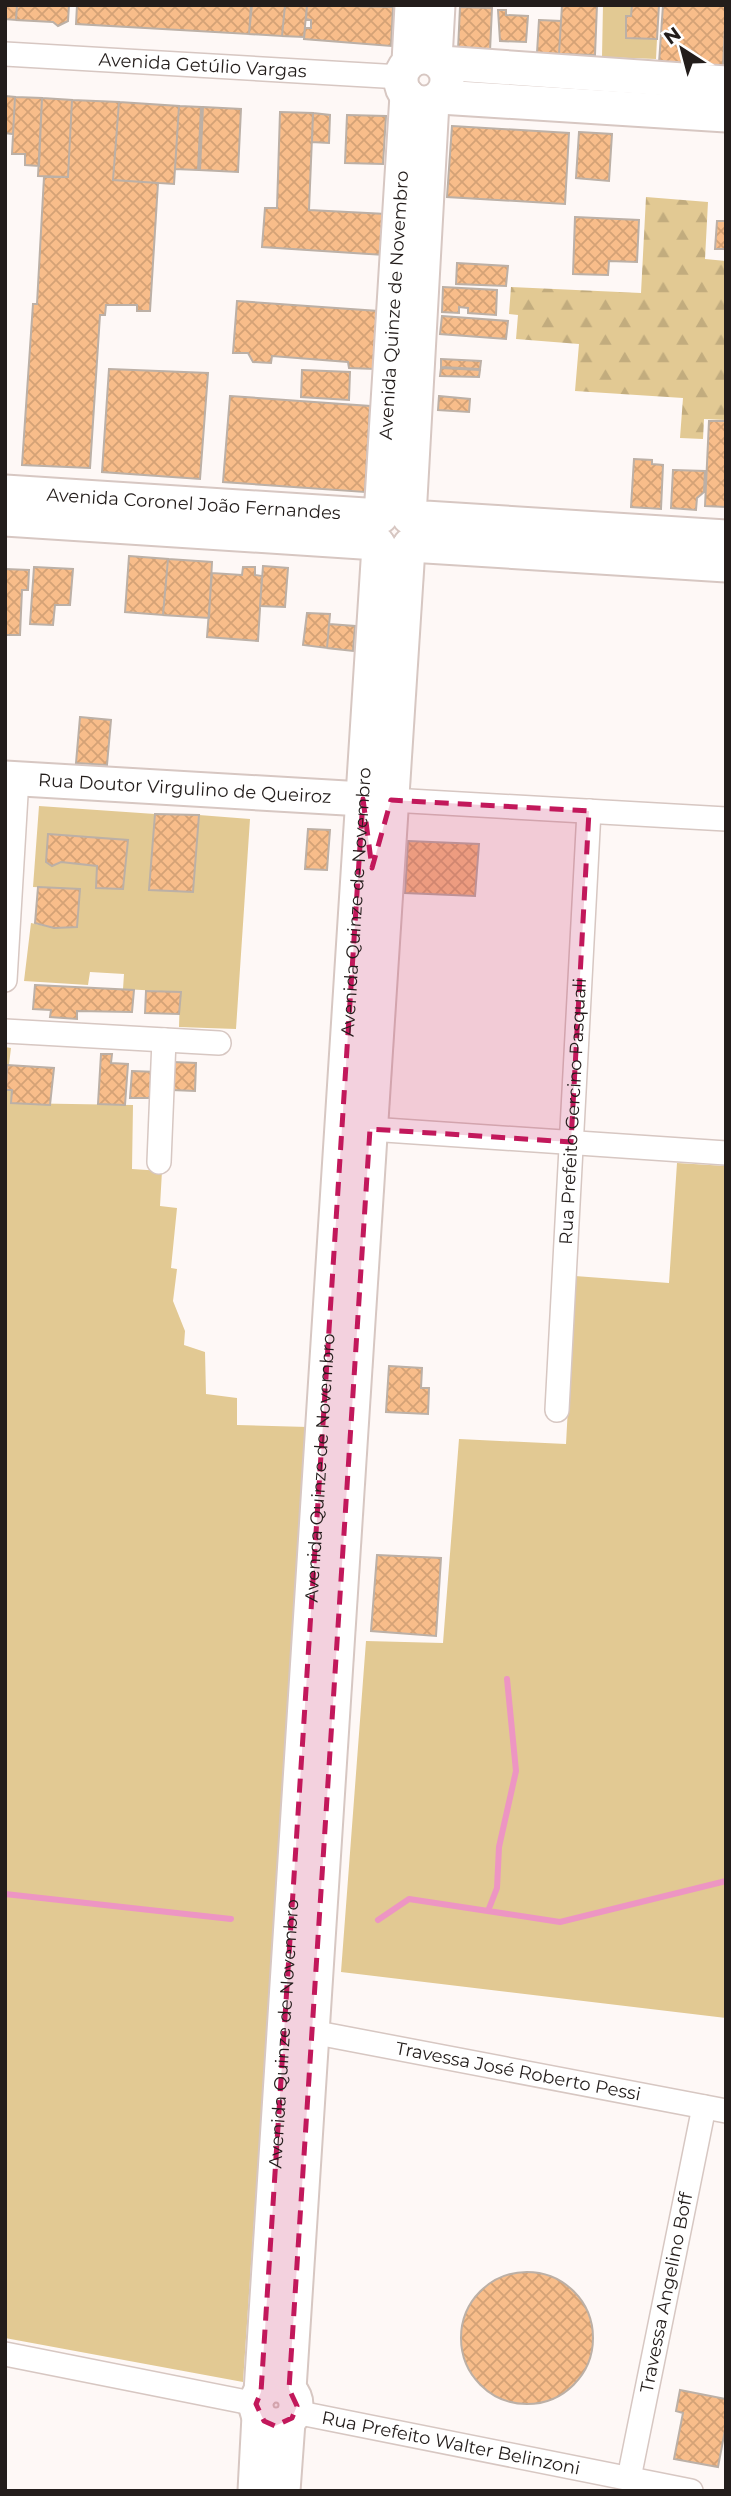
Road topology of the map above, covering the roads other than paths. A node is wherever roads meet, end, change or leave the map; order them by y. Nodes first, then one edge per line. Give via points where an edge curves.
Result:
1 (412, 5) edge
2 (438, 5) edge
3 (5, 54) edge
4 (424, 79) junction
5 (726, 83) edge
6 (726, 115) edge
7 (5, 492) edge
8 (5, 519) edge
9 (394, 536) junction
10 (726, 537) edge
11 (726, 565) edge
12 (11, 778) edge
13 (377, 800) junction
14 (589, 811) junction
15 (726, 819) edge
16 (5, 980) edge
17 (5, 1031) edge
18 (164, 1040) junction
19 (219, 1043) dead end
20 (370, 1129) junction
21 (571, 1142) junction
22 (726, 1153) edge
23 (159, 1162) dead end
24 (557, 1410) dead end
25 (312, 2032) junction
26 (715, 2109) edge
27 (5, 2354) edge
28 (275, 2406) junction
29 (629, 2479) junction
30 (255, 2491) edge
31 (283, 2491) edge
32 (691, 2491) edge

1 - 4 street, Avenida Quinze de Novembro
2 - 4 street, Avenida Quinze de Novembro
3 - 4 street, Avenida Getúlio Vargas
4 - 5 street, Avenida Getúlio Vargas
4 - 6 street, Avenida Getúlio Vargas
4 - 9 street, Avenida Quinze de Novembro
7 - 9 street, Avenida Coronel João Fernandes
8 - 9 street, Avenida Coronel João Fernandes
9 - 10 street, Avenida Coronel João Fernandes
9 - 11 street, Avenida Coronel João Fernandes
9 - 13 street, Avenida Quinze de Novembro
12 - 13 street, Rua Doutor Virgulino de Queiroz
12 - 16 street
13 - 14 street, Rua Doutor Virgulino de Queiroz
13 - 20 street, Avenida Quinze de Novembro
13 - 28 street, Avenida Quinze de Novembro
14 - 15 street, Rua Doutor Virgulino de Queiroz
14 - 21 street, Rua Prefeito Gercino Pasquali
17 - 18 street
18 - 19 street
18 - 23 street
20 - 21 street
20 - 25 street, Avenida Quinze de Novembro
21 - 22 street
21 - 24 street, Rua Prefeito Gercino Pasquali
25 - 26 street, Travessa José Roberto Pessi
25 - 28 street, Avenida Quinze de Novembro
26 - 29 street, Travessa Angelino Boff
27 - 28 street, Rua Prefeito Walter Belinzoni
28 - 29 street, Rua Prefeito Walter Belinzoni
28 - 30 street, Avenida Quinze de Novembro
28 - 31 street, Avenida Quinze de Novembro
29 - 32 street, Rua Prefeito Walter Belinzoni

